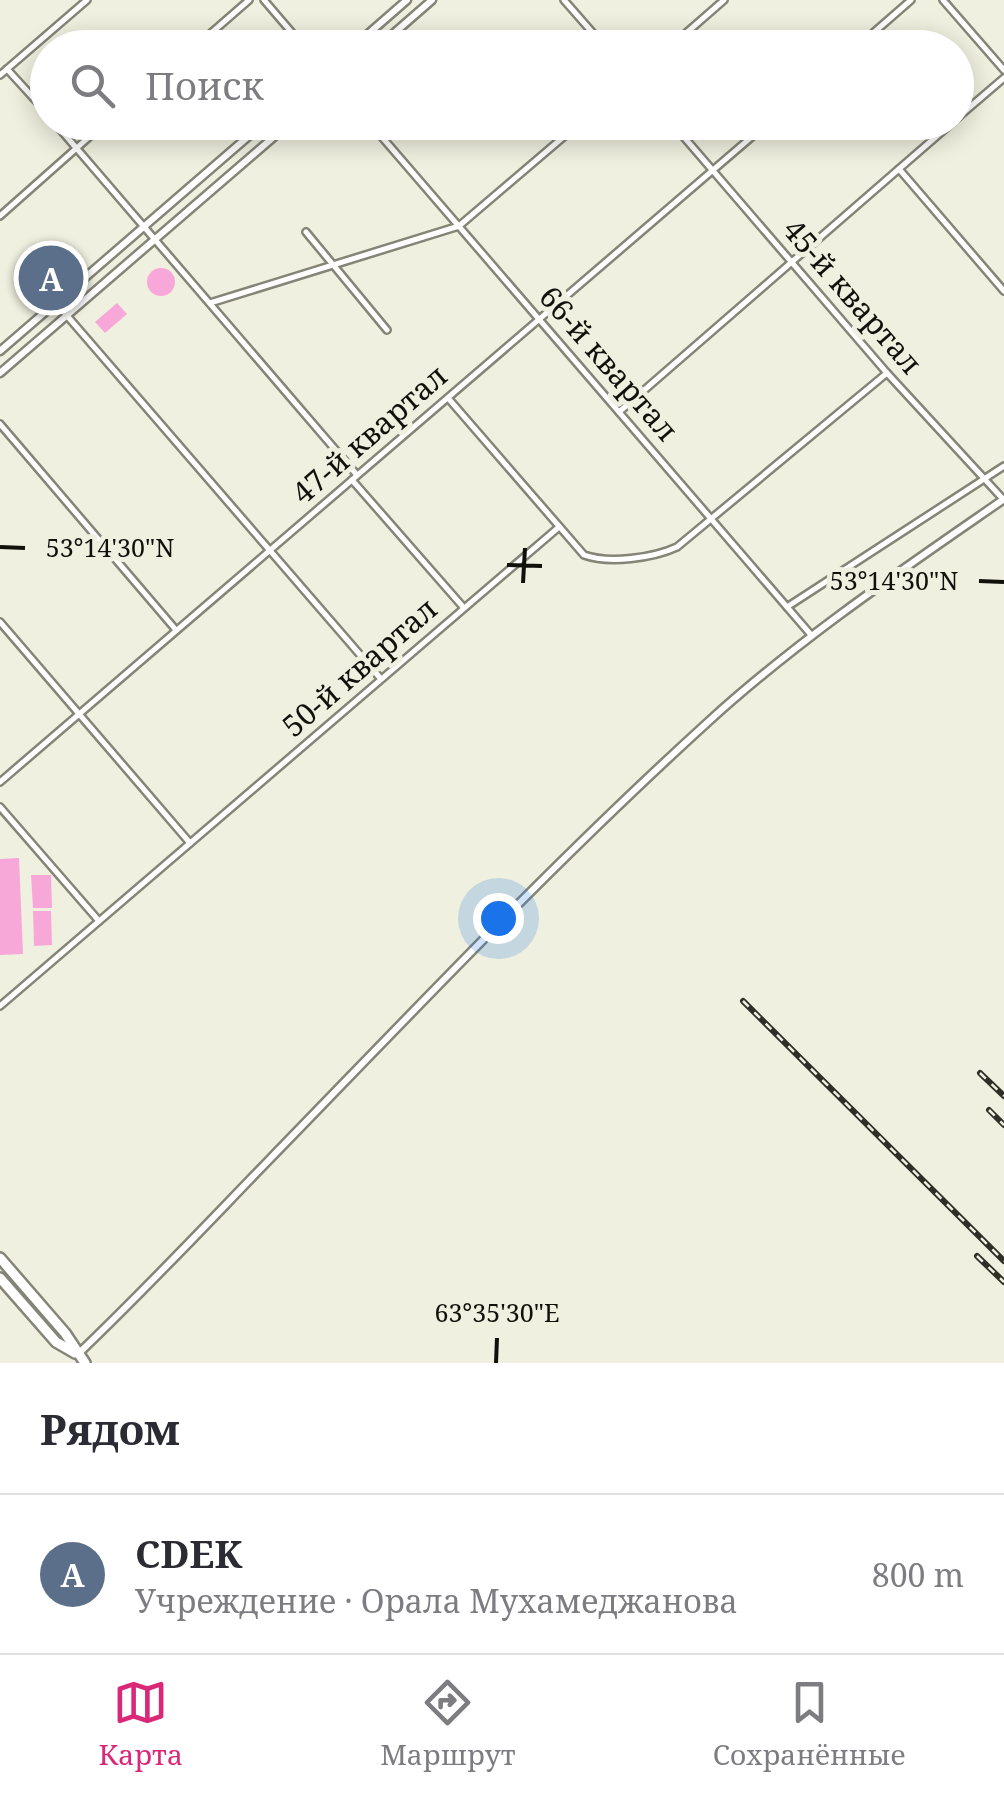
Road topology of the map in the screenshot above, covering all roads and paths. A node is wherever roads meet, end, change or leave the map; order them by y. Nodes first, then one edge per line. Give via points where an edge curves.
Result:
1 (86, 0) edge
2 (249, 0) edge
3 (264, 0) edge
4 (408, 0) edge
5 (432, 0) edge
6 (564, 0) edge
7 (724, 0) edge
8 (912, 0) edge
9 (944, 0) edge
10 (421, 3) edge
11 (52, 30) edge
12 (215, 30) edge
13 (290, 30) edge
14 (373, 30) edge
15 (395, 30) edge
16 (590, 30) edge
17 (690, 30) edge
18 (877, 30) edge
19 (970, 30) edge
20 (974, 35) edge
21 (30, 49) edge
22 (7, 69) junction
23 (1004, 70) edge
24 (0, 75) edge
25 (1004, 78) edge
26 (30, 94) edge
27 (974, 104) edge
28 (69, 140) edge
29 (85, 140) edge
30 (244, 140) edge
31 (269, 140) edge
32 (385, 140) edge
33 (560, 140) edge
34 (685, 140) edge
35 (748, 140) edge
36 (933, 140) edge
37 (76, 148) junction
38 (899, 169) junction
39 (712, 171) junction
40 (0, 216) edge
41 (459, 226) junction
42 (144, 227) junction
43 (306, 232) dead end
44 (155, 239) junction
45 (792, 262) junction
46 (333, 265) junction
47 (1004, 291) edge
48 (56, 303) junction
49 (210, 304) junction
50 (67, 315) junction
51 (539, 319) junction
52 (387, 330) dead end
53 (0, 351) edge
54 (0, 373) edge
55 (888, 374) junction
56 (448, 398) junction
57 (619, 412) junction
58 (0, 424) edge
59 (1004, 466) edge
60 (354, 478) junction
61 (984, 479) junction
62 (1003, 499) edge
63 (712, 518) junction
64 (559, 526) junction
65 (270, 550) junction
66 (787, 607) junction
67 (464, 608) junction
68 (0, 622) edge
69 (176, 630) junction
70 (812, 636) junction
71 (381, 679) junction
72 (79, 714) junction
73 (0, 782) edge
74 (0, 807) edge
75 (190, 844) junction
76 (99, 921) junction
77 (0, 1006) edge
78 (0, 1258) edge
79 (0, 1278) edge
80 (77, 1354) junction
81 (85, 1363) edge

1 - 11 street
2 - 12 street
3 - 13 street
4 - 14 street
5 - 10 street
6 - 16 street
7 - 17 street
8 - 18 street
9 - 19 street
10 - 15 street
20 - 23 street
21 - 22 street
22 - 24 street
22 - 26 street
25 - 27 street
28 - 37 street
29 - 37 street
30 - 42 street
31 - 44 street
32 - 41 street, 66-й квартал
33 - 41 street
34 - 39 street, 45-й квартал
35 - 39 street, 47-й квартал
36 - 38 street
37 - 40 street
37 - 42 street
38 - 45 street
38 - 47 street
39 - 45 street, 45-й квартал
39 - 51 street, 47-й квартал
41 - 46 street
41 - 51 street, 66-й квартал
42 - 44 street
42 - 48 street
43 - 46 street
44 - 49 street
44 - 50 street
45 - 55 street, 45-й квартал
45 - 57 street
46 - 49 street
46 - 52 street
48 - 50 street
48 - 53 street
49 - 60 street
50 - 54 street
50 - 65 street
51 - 56 street, 47-й квартал
51 - 57 street, 66-й квартал
55 - 61 street, 45-й квартал
55 - 63 street
56 - 60 street, 47-й квартал
56 - 64 street
57 - 63 street, 66-й квартал
58 - 69 street
59 - 61 street
60 - 65 street, 47-й квартал
60 - 67 street
61 - 62 street, 45-й квартал
61 - 66 street
62 - 70 street
63 - 64 street via 661,554 598,560 584,555
63 - 66 street, 66-й квартал
64 - 67 street, 50-й квартал
65 - 69 street, 47-й квартал
65 - 71 street
66 - 70 street, 66-й квартал
67 - 71 street, 50-й квартал
68 - 72 street
69 - 72 street, 47-й квартал
70 - 80 street via 606,818
71 - 75 street, 50-й квартал
72 - 73 street, 47-й квартал
72 - 75 street
74 - 76 street
75 - 76 street, 50-й квартал
76 - 77 street, 50-й квартал
78 - 80 main road
79 - 80 main road via 56,1342
80 - 81 main road

